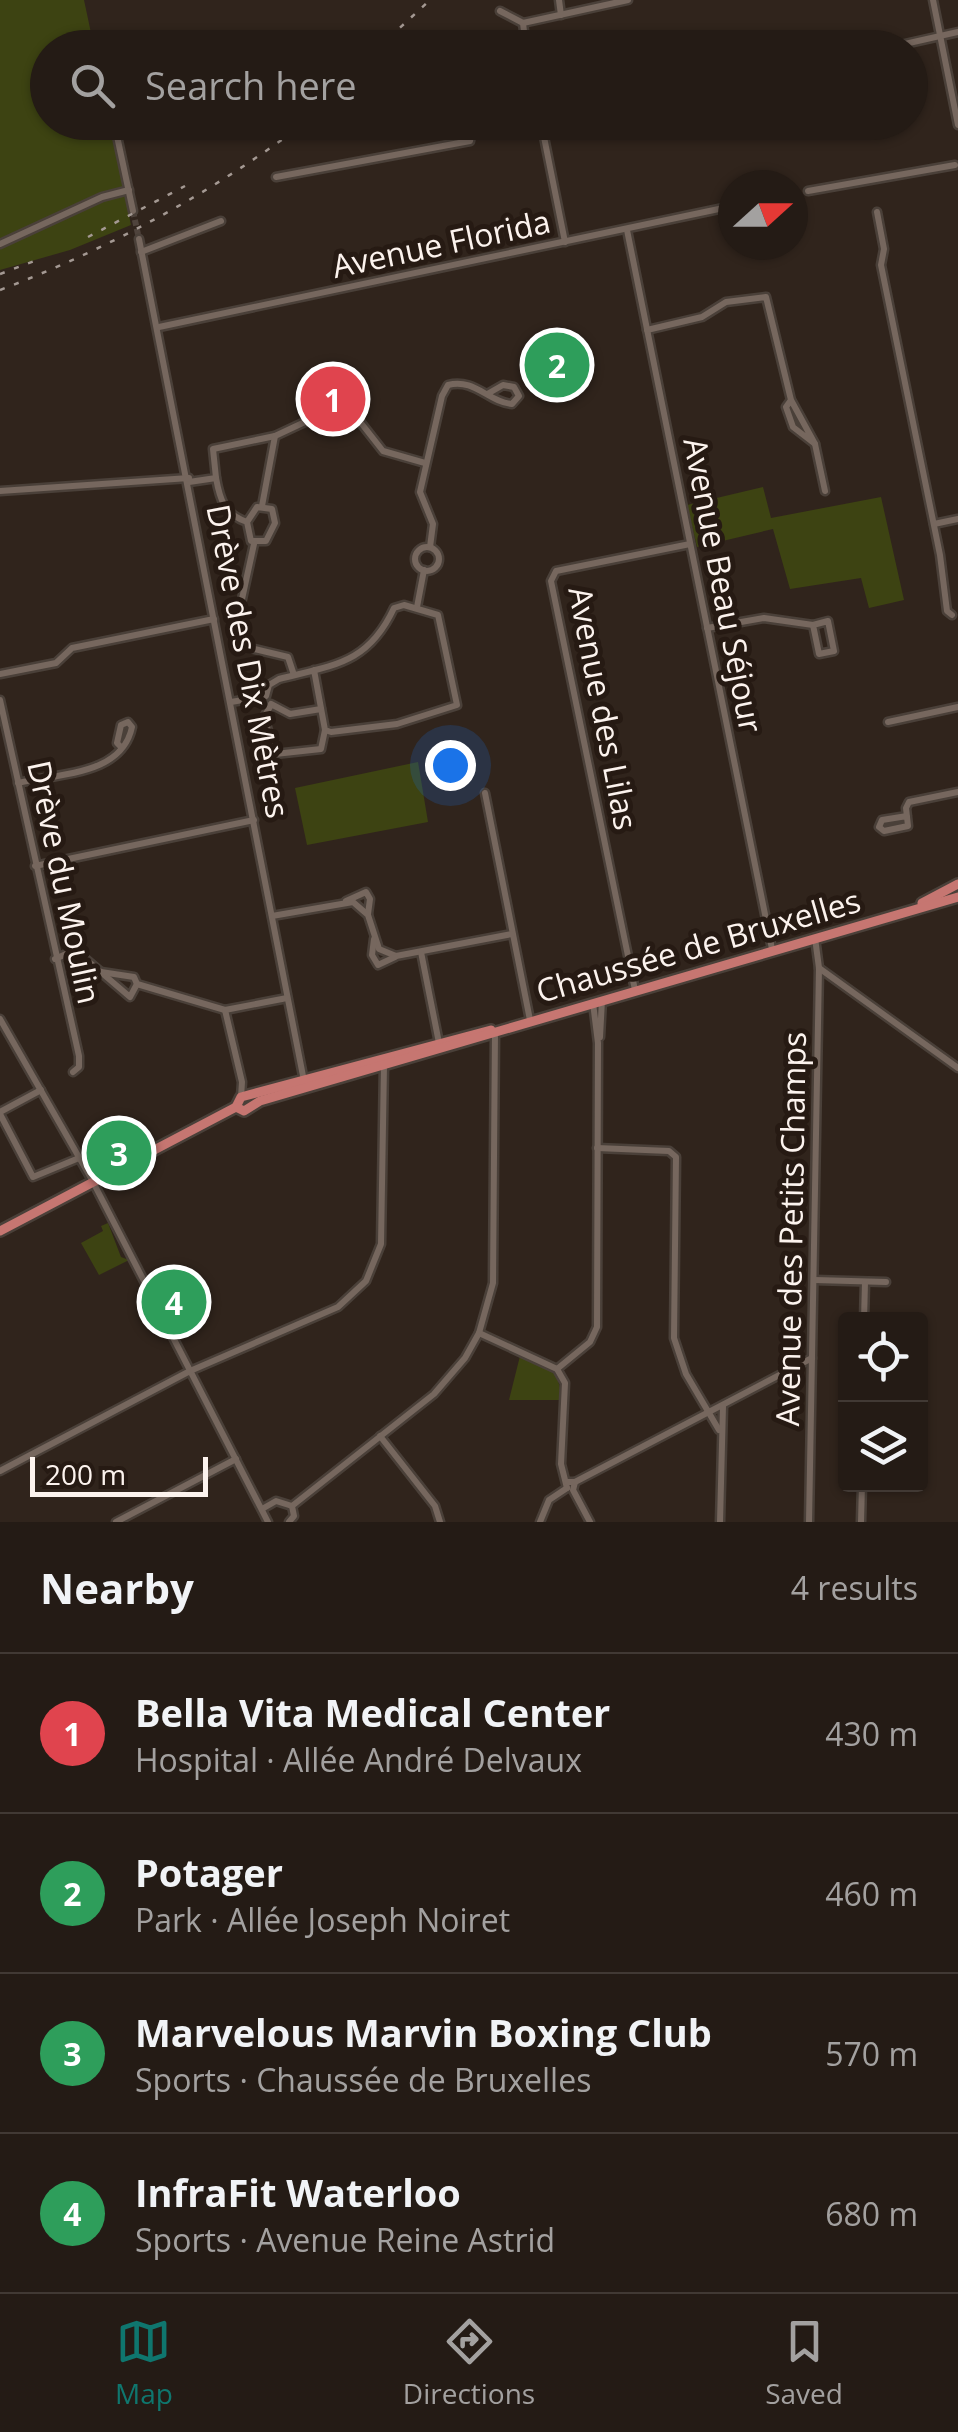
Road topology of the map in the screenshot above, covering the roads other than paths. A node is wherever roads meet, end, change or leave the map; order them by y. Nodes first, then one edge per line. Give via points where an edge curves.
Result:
1 (559, 0) edge
2 (628, 0) edge
3 (934, 0) edge
4 (617, 1) edge
5 (500, 11) dead end
6 (561, 15) junction
7 (522, 23) junction
8 (523, 30) edge
9 (958, 32) edge
10 (941, 36) junction
11 (928, 39) edge
12 (958, 125) edge
13 (118, 140) edge
14 (470, 140) edge
15 (545, 140) edge
16 (957, 166) edge
17 (276, 177) dead end
18 (128, 190) junction
19 (808, 190) dead end
20 (718, 209) edge
21 (133, 211) tunnel mouth
22 (877, 212) dead end
23 (222, 221) dead end
24 (627, 230) junction
25 (139, 239) tunnel mouth
26 (565, 242) junction
27 (0, 244) edge
28 (141, 252) junction
29 (159, 327) junction
30 (648, 330) junction
31 (489, 393) dead end
32 (791, 400) junction
33 (799, 420) junction
34 (792, 427) junction
35 (276, 436) junction
36 (815, 444) junction
37 (425, 464) junction
38 (216, 478) junction
39 (189, 480) junction
40 (825, 491) dead end
41 (0, 492) edge
42 (262, 506) junction
43 (958, 519) edge
44 (247, 522) junction
45 (934, 524) junction
46 (254, 544) junction
47 (690, 544) junction
48 (430, 547) junction
49 (424, 570) junction
50 (417, 607) junction
51 (952, 615) dead end
52 (214, 619) junction
53 (812, 625) junction
54 (707, 628) junction
55 (314, 670) junction
56 (0, 674) edge
57 (294, 675) junction
58 (266, 696) junction
59 (0, 700) edge
60 (231, 702) junction
61 (272, 705) junction
62 (958, 708) edge
63 (321, 709) junction
64 (888, 722) dead end
65 (325, 730) junction
66 (122, 748) dead end
67 (18, 783) junction
68 (484, 793) dead end
69 (958, 795) edge
70 (906, 816) dead end
71 (254, 820) junction
72 (35, 866) junction
73 (958, 884) edge
74 (958, 897) edge
75 (346, 901) junction
76 (916, 908) junction
77 (368, 915) junction
78 (272, 916) junction
79 (512, 934) junction
80 (815, 937) junction
81 (374, 939) junction
82 (772, 949) junction
83 (420, 952) junction
84 (396, 956) junction
85 (54, 959) junction
86 (819, 968) junction
87 (101, 972) junction
88 (138, 984) junction
89 (634, 990) junction
90 (288, 998) junction
91 (598, 1001) junction
92 (225, 1010) junction
93 (0, 1019) edge
94 (530, 1020) junction
95 (495, 1030) junction
96 (440, 1046) junction
97 (383, 1062) junction
98 (958, 1068) edge
99 (73, 1072) dead end
100 (304, 1081) junction
101 (315, 1085) junction
102 (41, 1090) junction
103 (283, 1094) junction
104 (243, 1102) junction
105 (0, 1113) edge
106 (597, 1148) junction
107 (79, 1158) junction
108 (92, 1180) junction
109 (0, 1231) edge
110 (815, 1280) junction
111 (865, 1282) junction
112 (886, 1282) dead end
113 (864, 1312) edge
114 (479, 1333) junction
115 (813, 1358) junction
116 (557, 1369) junction
117 (190, 1371) junction
118 (723, 1405) junction
119 (706, 1414) junction
120 (720, 1430) junction
121 (380, 1436) junction
122 (236, 1459) junction
123 (0, 1471) edge
124 (570, 1486) junction
125 (862, 1492) edge
126 (292, 1506) junction
127 (262, 1509) junction
128 (116, 1522) edge
129 (268, 1522) edge
130 (289, 1522) edge
131 (440, 1522) edge
132 (540, 1522) edge
133 (590, 1522) edge
134 (720, 1522) edge
135 (809, 1522) edge
136 (861, 1522) edge

1 - 6 street
2 - 4 street
3 - 10 street
4 - 6 street
5 - 7 street
6 - 7 street
7 - 8 street
9 - 10 street
10 - 11 street
10 - 12 street
13 - 18 street
14 - 17 street
15 - 26 street
16 - 19 street
18 - 21 street
18 - 27 street
20 - 24 street, Avenue Florida
22 - 45 street via 881,266
23 - 28 street
24 - 26 street, Avenue Florida
24 - 30 street, Avenue Beau Séjour
25 - 28 street, Drève des Dix Mètres
26 - 29 street, Avenue Florida
28 - 29 street, Drève des Dix Mètres
29 - 39 street, Drève des Dix Mètres
30 - 32 street via 702,317 726,302 766,297
30 - 47 street, Avenue Beau Séjour
31 - 37 street via 448,384
32 - 33 street
32 - 34 street via 786,407
33 - 34 street
33 - 36 street
34 - 36 street
35 - 37 street via 312,416 332,414 361,423 383,451
35 - 38 street via 213,449
35 - 42 street
36 - 40 street
37 - 48 street via 420,492 433,527
38 - 39 street
38 - 44 street via 226,511
39 - 41 street
39 - 52 street, Drève des Dix Mètres
42 - 44 street
42 - 46 street via 272,509 274,532
43 - 45 street
44 - 46 street
45 - 51 street
46 - 57 street via 238,644 288,657
47 - 54 street, Avenue Beau Séjour
47 - 89 street, Avenue des Lilas via 556,572 551,581
48 - 49 street via 415,556
48 - 49 street via 439,562
49 - 50 street
50 - 55 street via 397,606 367,650
50 - 65 street via 438,614 457,705 397,724
52 - 56 street via 72,648 56,663
52 - 60 street, Drève des Dix Mètres
53 - 53 street via 828,621 834,651 819,654
53 - 54 street via 764,618
54 - 82 street, Avenue Beau Séjour
55 - 57 street
55 - 63 street
57 - 58 street via 273,682
58 - 60 street
58 - 61 street
59 - 67 street, Drève du Moulin
60 - 71 street, Drève des Dix Mètres
61 - 63 street via 290,714
61 - 65 street via 264,717 274,754 321,749
62 - 64 street
63 - 65 street
66 - 67 street via 110,763
67 - 72 street, Drève du Moulin
68 - 79 street
69 - 70 street via 910,802
71 - 72 street
71 - 78 street, Drève des Dix Mètres
72 - 85 street, Drève du Moulin
73 - 76 main road, Chaussée de Bruxelles
74 - 76 main road, Chaussée de Bruxelles
75 - 77 street
75 - 77 street via 366,892
75 - 78 street
76 - 80 main road, Chaussée de Bruxelles
77 - 81 street
78 - 90 street, Drève des Dix Mètres
79 - 83 street
79 - 94 street
80 - 82 main road, Chaussée de Bruxelles
80 - 86 street, Avenue des Petits Champs
81 - 84 street via 382,952
81 - 84 street via 378,965
82 - 89 main road, Chaussée de Bruxelles
83 - 84 street
83 - 96 street
85 - 87 street via 75,950
85 - 99 street, Drève du Moulin via 79,1056
86 - 98 street
86 - 110 street, Avenue des Petits Champs
87 - 88 street via 134,976
87 - 88 street via 130,997
88 - 92 street
89 - 91 main road, Chaussée de Bruxelles
90 - 92 street
90 - 100 street, Drève des Dix Mètres
91 - 94 main road, Chaussée de Bruxelles
91 - 106 street
92 - 104 street
93 - 102 street
94 - 95 main road, Chaussée de Bruxelles
95 - 96 main road, Chaussée de Bruxelles
95 - 114 street via 493,1284
96 - 97 main road, Chaussée de Bruxelles
97 - 100 main road, Chaussée de Bruxelles
97 - 101 main road, Chaussée de Bruxelles
97 - 117 street via 385,1210 378,1260 366,1281 338,1307
100 - 101 main road
100 - 103 main road, Chaussée de Bruxelles
100 - 104 main road, Chaussée de Bruxelles
101 - 103 main road, Chaussée de Bruxelles
102 - 105 street
102 - 107 street
103 - 104 main road, Chaussée de Bruxelles
104 - 108 main road, Chaussée de Bruxelles
105 - 107 street via 34,1177
106 - 116 street via 598,1327
106 - 119 street via 670,1151 676,1157 674,1338
107 - 108 street
108 - 109 main road, Chaussée de Bruxelles
108 - 117 street
110 - 111 street
110 - 115 street, Avenue des Petits Champs
111 - 112 street
111 - 113 street
114 - 116 street
114 - 121 street via 450,1378
115 - 118 street
115 - 135 street, Avenue des Petits Champs
116 - 124 street via 564,1383 561,1464
117 - 122 street
117 - 123 street
118 - 119 street
118 - 120 street
119 - 120 street
119 - 124 street
120 - 134 street
121 - 126 street
121 - 131 street via 435,1506
122 - 127 street
122 - 128 street
124 - 132 street via 549,1500
124 - 133 street
125 - 136 street
126 - 127 street via 276,1501
126 - 130 street
127 - 129 street

